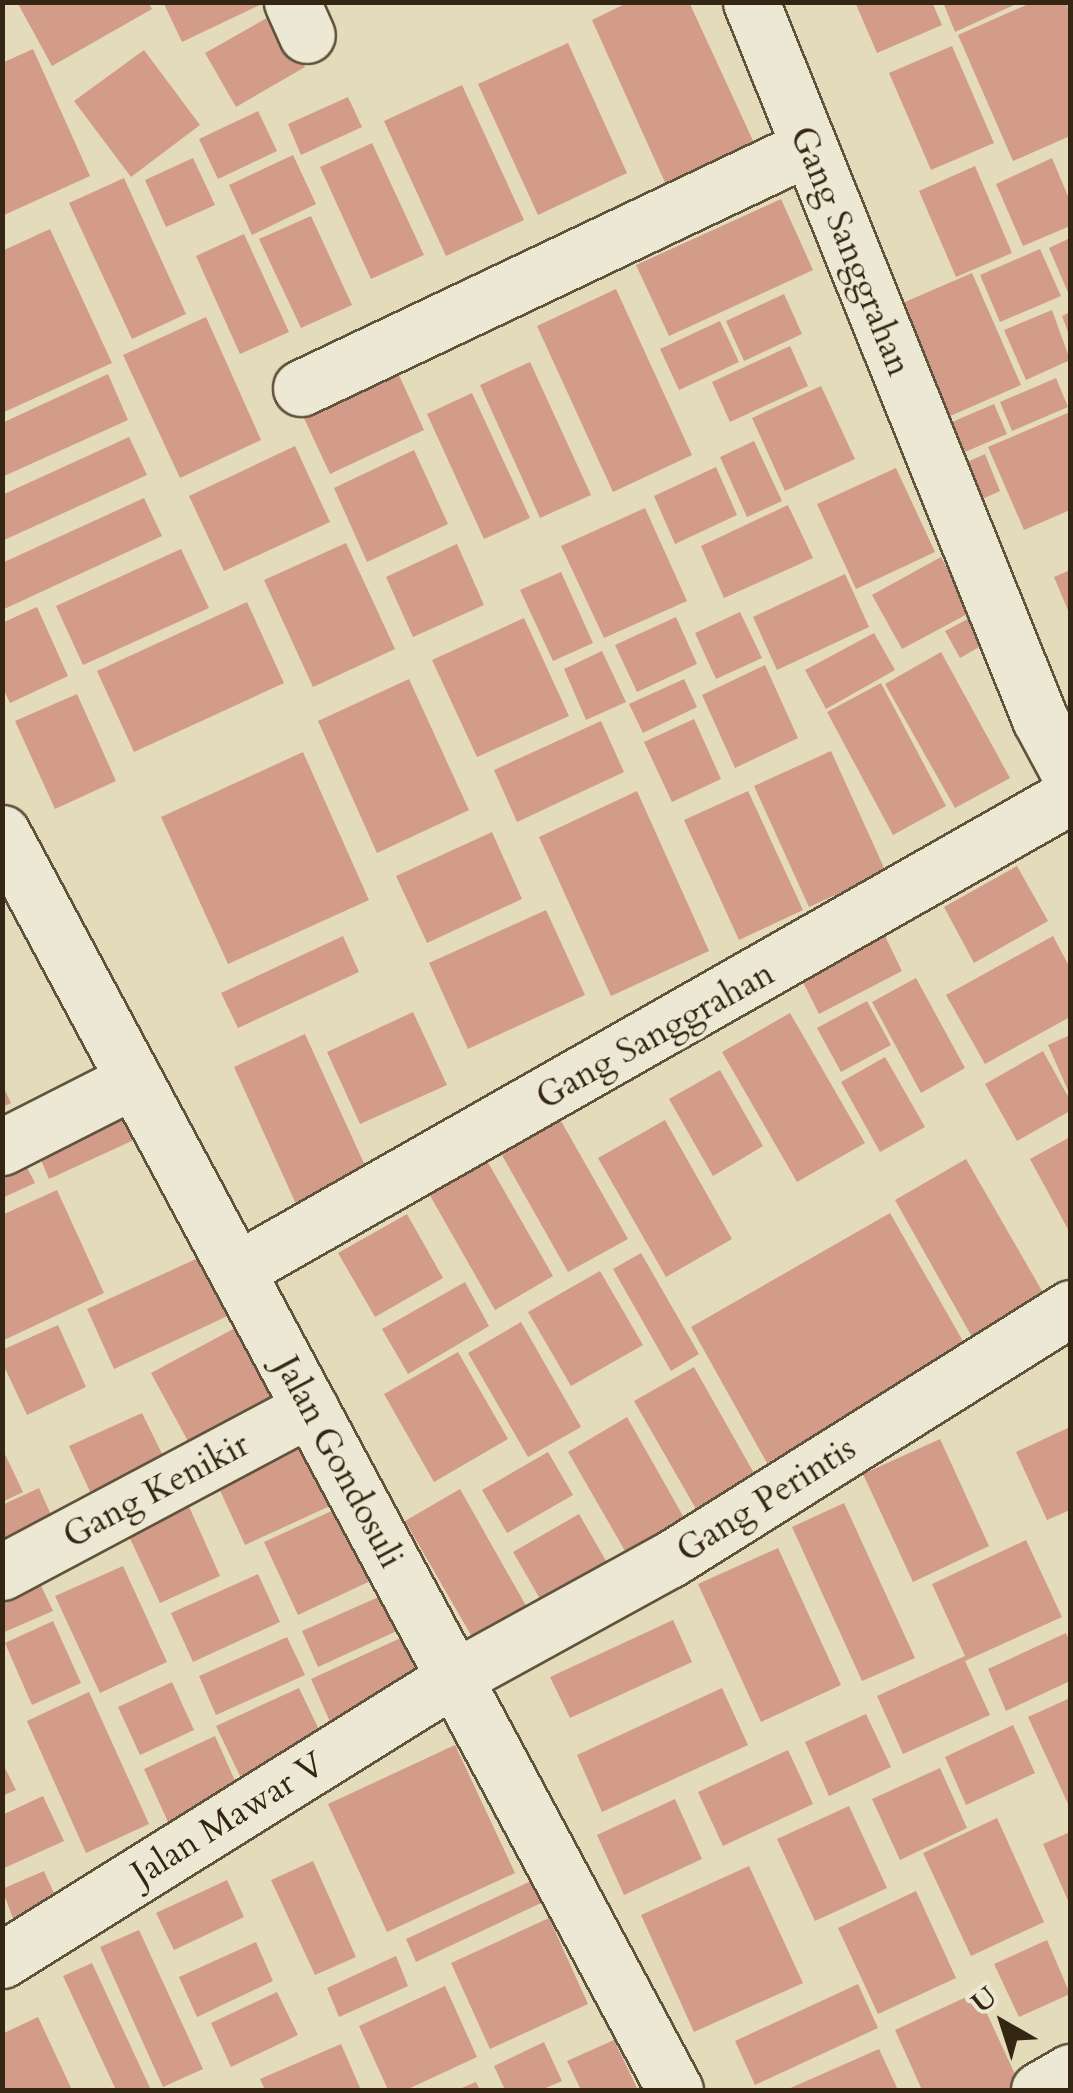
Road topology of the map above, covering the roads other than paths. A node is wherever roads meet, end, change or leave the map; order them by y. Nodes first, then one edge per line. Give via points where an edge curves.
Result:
1 (751, 2) edge
2 (809, 147) junction
3 (301, 388) dead end
4 (1070, 775) edge
5 (1070, 796) edge
6 (2, 833) edge
7 (134, 1080) junction
8 (2, 1147) edge
9 (237, 1270) junction
10 (1070, 1308) edge
11 (310, 1408) junction
12 (2, 1572) edge
13 (454, 1678) junction
14 (2, 1960) edge
15 (1070, 2072) edge
16 (675, 2090) edge
17 (1038, 2090) edge

1 - 2 street, Gang Sanggrahan
2 - 3 street
2 - 4 street, Gang Sanggrahan via 1040,719
5 - 9 street, Gang Sanggrahan
6 - 7 street, Jalan Gondosuli
7 - 8 street
7 - 9 street, Jalan Gondosuli
9 - 11 street, Jalan Gondosuli
10 - 13 street, Gang Perintis via 669,1560
11 - 12 street, Gang Kenikir
11 - 13 street, Jalan Gondosuli
13 - 14 street, Jalan Mawar V
13 - 16 street, Jalan Gondosuli
15 - 17 street

